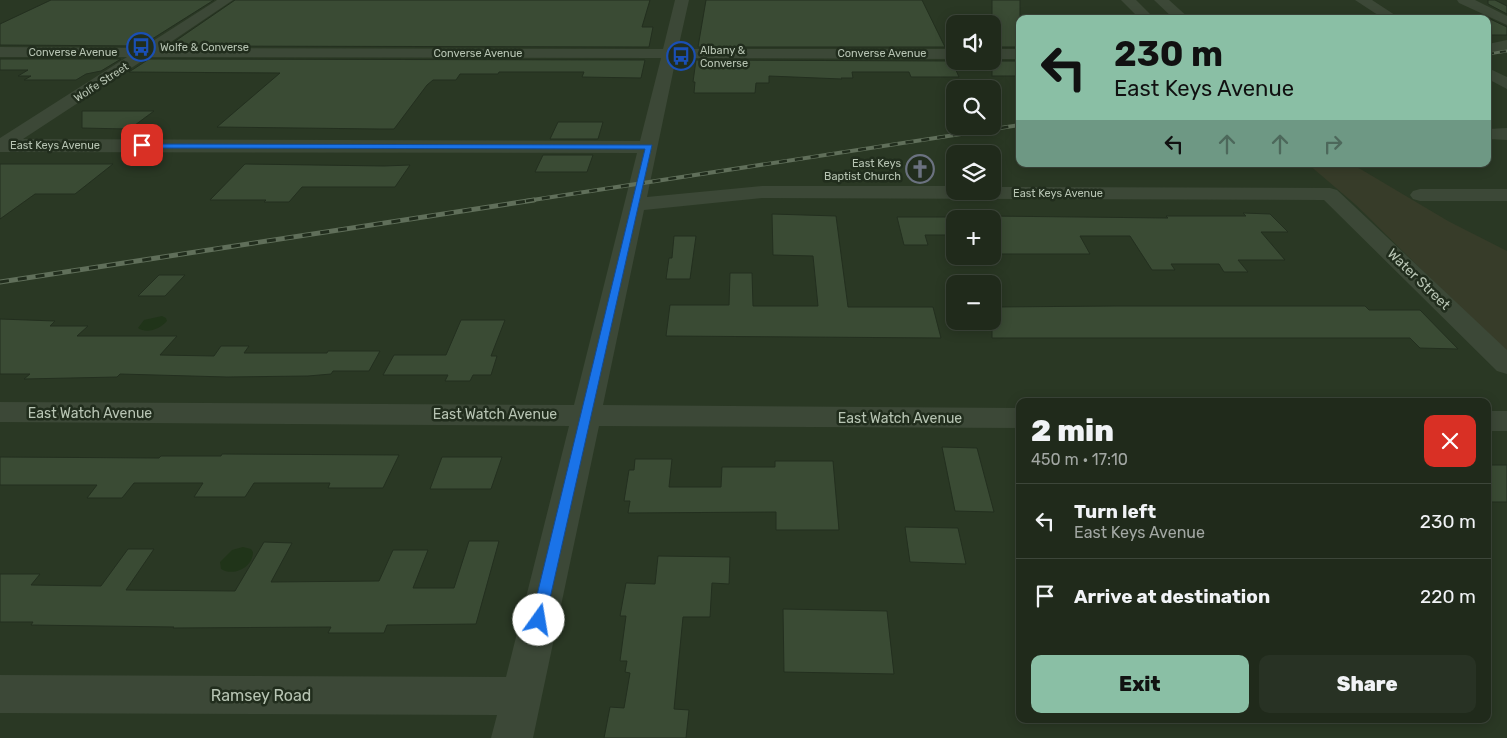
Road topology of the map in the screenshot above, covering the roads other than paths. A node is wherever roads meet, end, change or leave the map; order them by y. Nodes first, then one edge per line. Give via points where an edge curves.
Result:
1 (226, 0) edge
2 (682, 0) edge
3 (1128, 0) edge
4 (1161, 0) edge
5 (1362, 0) edge
6 (1464, 0) edge
7 (1144, 15) edge
8 (1178, 15) edge
9 (1387, 15) edge
10 (1507, 21) edge
11 (1507, 45) edge
12 (1491, 48) edge
13 (0, 52) edge
14 (147, 52) junction
15 (670, 53) junction
16 (946, 54) edge
17 (1001, 54) edge
18 (1016, 54) edge
19 (1507, 60) edge
20 (1491, 63) edge
21 (1491, 75) edge
22 (1507, 84) edge
23 (1491, 85) edge
24 (1491, 134) edge
25 (1507, 134) edge
26 (0, 145) edge
27 (649, 147) junction
28 (1330, 194) joint
29 (1420, 195) dead end
30 (1507, 195) edge
31 (636, 204) junction
32 (1507, 365) edge
33 (0, 412) edge
34 (586, 414) junction
35 (1016, 418) edge
36 (1491, 421) edge
37 (1507, 421) edge
38 (0, 694) edge
39 (522, 696) junction
40 (512, 738) edge

1 - 14 street, Wolfe Street
2 - 15 street
3 - 7 street
4 - 8 street
5 - 9 street
6 - 10 street
11 - 12 street
13 - 14 street, Converse Avenue
14 - 15 street, Converse Avenue
14 - 26 street, Wolfe Street
15 - 16 street, Converse Avenue
15 - 27 street
17 - 18 street
19 - 20 street
21 - 22 street
22 - 23 street
24 - 25 street
26 - 27 street, East Keys Avenue
27 - 31 street
28 - 31 street, East Keys Avenue via 862,183
28 - 32 street, Water Street
29 - 30 street
31 - 34 street
33 - 34 street, East Watch Avenue
34 - 35 street, East Watch Avenue
34 - 39 street
36 - 37 street
38 - 39 street, Ramsey Road
39 - 40 street

